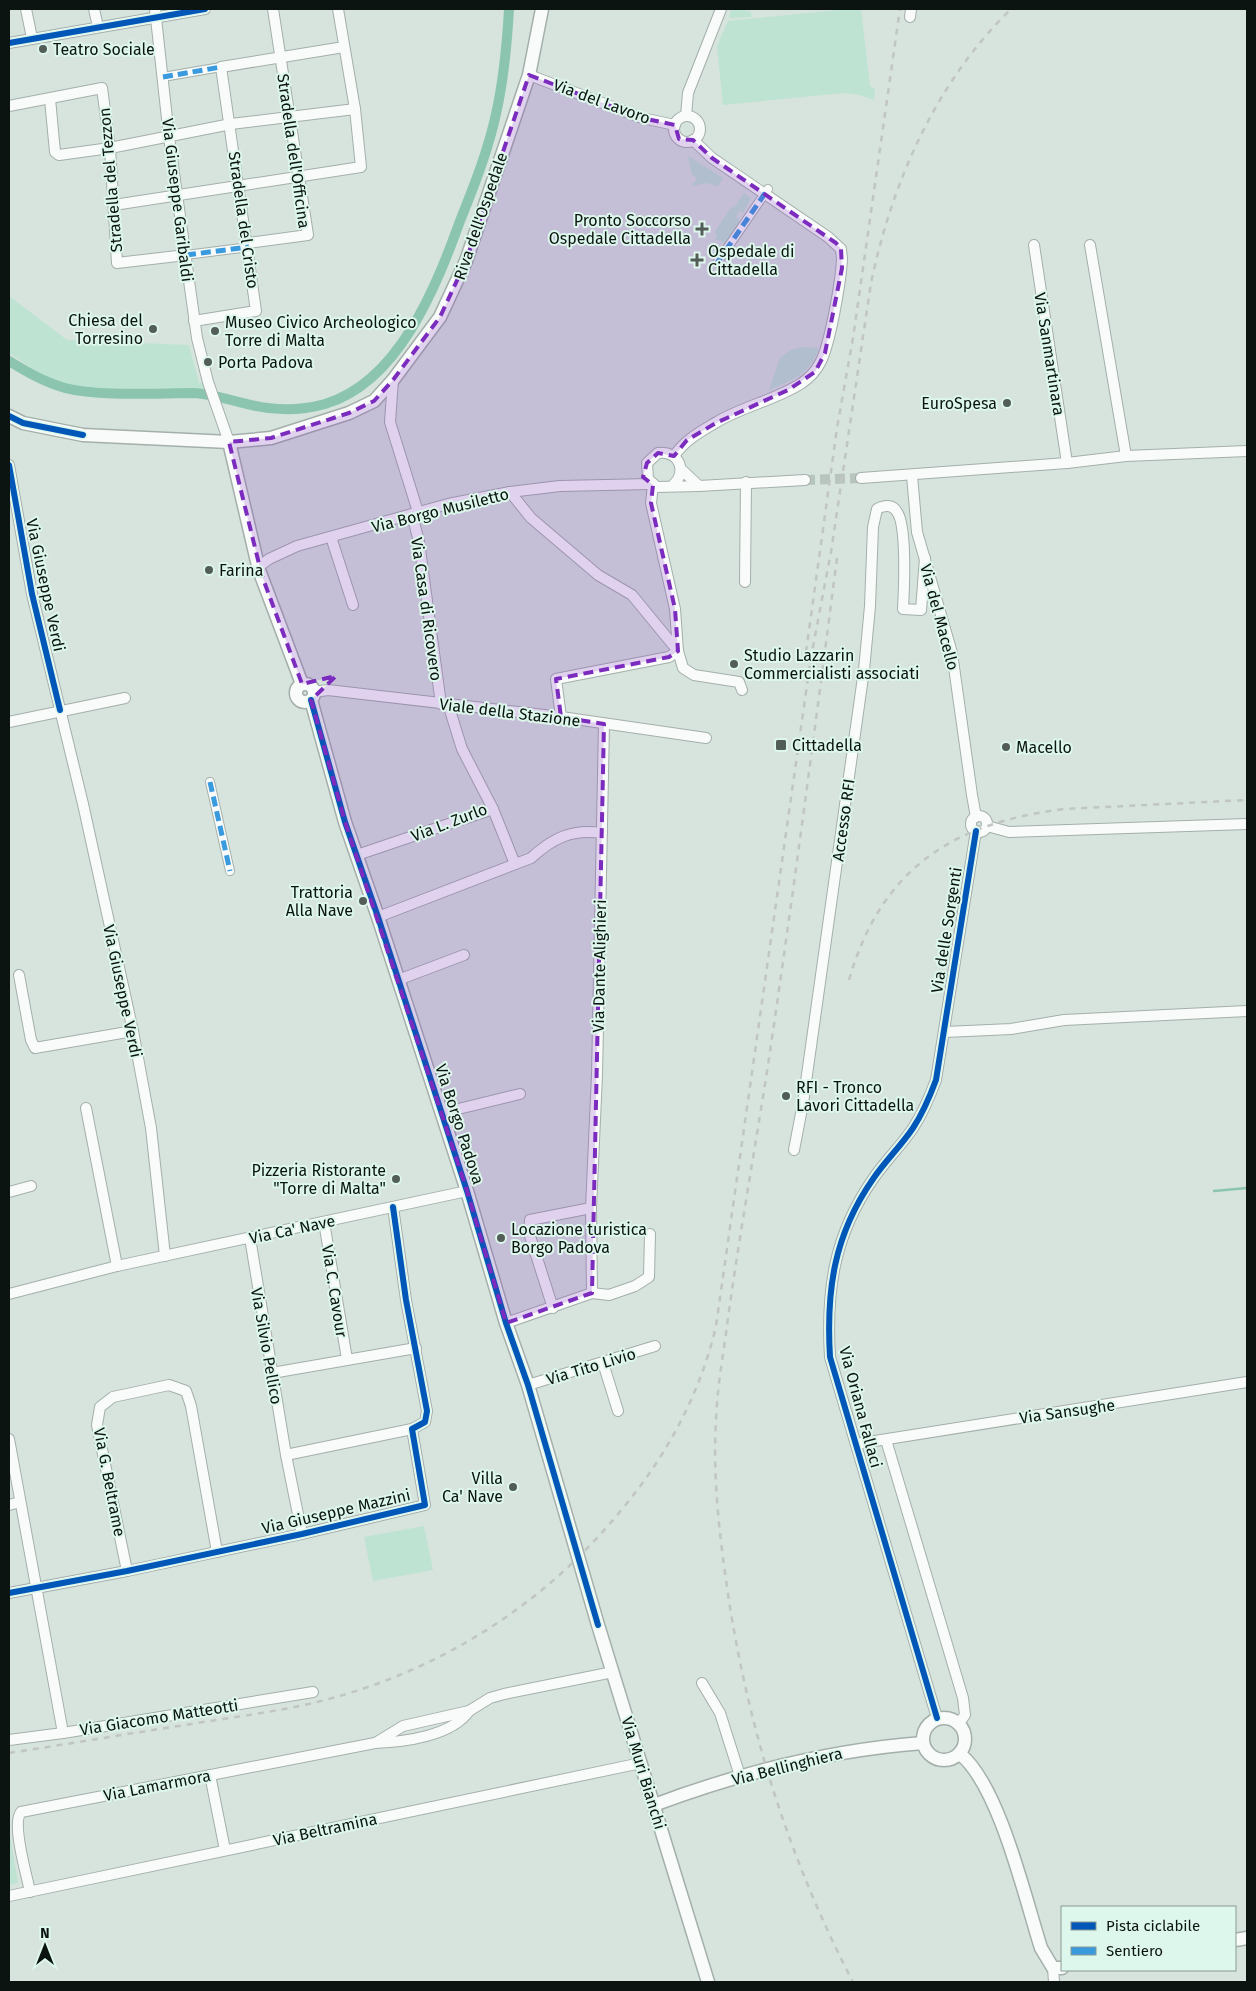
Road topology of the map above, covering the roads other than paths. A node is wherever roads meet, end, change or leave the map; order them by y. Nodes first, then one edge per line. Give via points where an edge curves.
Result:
1 (26, 9) edge
2 (94, 9) edge
3 (205, 9) edge
4 (272, 9) edge
5 (338, 9) edge
6 (542, 9) edge
7 (722, 9) edge
8 (156, 13) edge
9 (98, 27) junction
10 (32, 38) junction
11 (9, 42) edge
12 (344, 47) junction
13 (280, 57) junction
14 (221, 67) junction
15 (529, 75) junction
16 (163, 77) junction
17 (50, 99) junction
18 (9, 106) edge
19 (355, 109) junction
20 (289, 116) junction
21 (686, 116) junction
22 (231, 124) junction
23 (674, 125) junction
24 (169, 138) junction
25 (693, 140) junction
26 (110, 148) junction
27 (297, 175) junction
28 (239, 185) junction
29 (766, 191) junction
30 (177, 196) junction
31 (114, 206) junction
32 (249, 245) junction
33 (1090, 245) dead end
34 (1034, 246) dead end
35 (186, 255) junction
36 (717, 263) dead end
37 (194, 321) junction
38 (393, 380) junction
39 (9, 416) edge
40 (229, 442) junction
41 (1247, 451) edge
42 (674, 456) junction
43 (1126, 456) junction
44 (1067, 463) junction
45 (9, 465) edge
46 (645, 468) junction
47 (682, 470) junction
48 (912, 476) junction
49 (861, 478) tunnel mouth
50 (805, 480) tunnel mouth
51 (746, 482) junction
52 (652, 484) junction
53 (626, 485) junction
54 (673, 485) junction
55 (699, 486) junction
56 (510, 492) junction
57 (415, 513) junction
58 (12, 515) edge
59 (331, 537) junction
60 (925, 558) junction
61 (262, 571) junction
62 (745, 582) dead end
63 (352, 605) dead end
64 (678, 651) junction
65 (742, 690) dead end
66 (312, 696) junction
67 (125, 698) dead end
68 (446, 707) junction
69 (60, 710) junction
70 (561, 717) junction
71 (9, 722) edge
72 (604, 724) junction
73 (706, 738) dead end
74 (210, 782) dead end
75 (493, 809) junction
76 (976, 816) junction
77 (1247, 824) edge
78 (987, 826) junction
79 (976, 832) junction
80 (602, 833) junction
81 (357, 855) junction
82 (515, 864) junction
83 (230, 871) dead end
84 (378, 917) junction
85 (464, 954) dead end
86 (18, 975) dead end
87 (398, 980) junction
88 (1247, 1011) edge
89 (133, 1031) junction
90 (945, 1032) junction
91 (520, 1094) dead end
92 (86, 1108) dead end
93 (442, 1113) junction
94 (794, 1150) dead end
95 (31, 1186) dead end
96 (467, 1191) junction
97 (9, 1192) edge
98 (393, 1208) junction
99 (590, 1208) junction
100 (324, 1222) junction
101 (650, 1234) dead end
102 (250, 1238) junction
103 (165, 1256) junction
104 (117, 1266) junction
105 (592, 1293) junction
106 (9, 1294) edge
107 (553, 1308) junction
108 (506, 1324) junction
109 (655, 1346) dead end
110 (416, 1348) junction
111 (347, 1359) junction
112 (603, 1363) junction
113 (272, 1373) junction
114 (1247, 1382) edge
115 (528, 1385) junction
116 (618, 1411) dead end
117 (412, 1430) junction
118 (9, 1440) edge
119 (886, 1440) junction
120 (856, 1444) junction
121 (286, 1455) junction
122 (20, 1502) junction
123 (9, 1505) edge
124 (302, 1534) junction
125 (217, 1552) junction
126 (581, 1563) joint
127 (127, 1572) junction
128 (35, 1587) junction
129 (9, 1593) edge
130 (612, 1672) junction
131 (702, 1682) dead end
132 (312, 1692) dead end
133 (469, 1711) junction
134 (937, 1718) junction
135 (959, 1723) junction
136 (63, 1732) junction
137 (9, 1740) edge
138 (375, 1743) junction
139 (923, 1743) junction
140 (960, 1754) junction
141 (641, 1763) junction
142 (210, 1775) junction
143 (740, 1776) junction
144 (654, 1805) junction
145 (225, 1850) junction
146 (30, 1892) junction
147 (9, 1896) edge
148 (1058, 1968) edge
149 (708, 1982) edge
150 (1054, 1982) edge

1 - 10 street
2 - 9 street
3 - 8 street
4 - 13 street, Stradella dell'Officina
5 - 12 street
6 - 15 street, Riva dell'Ospedale
7 - 21 street via 688,93
8 - 9 street
8 - 16 street, Via Giuseppe Garibaldi
9 - 10 street
10 - 11 street
12 - 13 street
12 - 19 street
13 - 14 street
13 - 20 street, Stradella dell'Officina
14 - 16 street
14 - 22 street, Stradella del Cristo
15 - 23 street, Via del Lavoro via 642,118
15 - 38 street, Riva dell'Ospedale via 466,262 440,317
16 - 24 street, Via Giuseppe Garibaldi
17 - 18 street
17 - 26 street via 56,154
17 - 26 street, Stradella del Tezzon via 102,88
19 - 20 street
19 - 27 street via 361,166
20 - 22 street
20 - 27 street, Stradella dell'Officina
21 - 23 street
21 - 25 street via 698,123 698,134
22 - 24 street
22 - 28 street, Stradella del Cristo
23 - 25 street via 679,138
24 - 26 street
24 - 30 street, Via Giuseppe Garibaldi
25 - 29 street via 712,158
26 - 31 street, Stradella del Tezzon
27 - 28 street
27 - 32 street, Stradella dell'Officina via 308,235
28 - 30 street
28 - 32 street, Stradella del Cristo
29 - 36 street
29 - 42 street via 841,250 842,268 825,353 814,372 803,382 724,418 687,440
30 - 31 street
30 - 35 street, Via Giuseppe Garibaldi
31 - 35 street, Stradella del Tezzon via 116,263
32 - 35 street
32 - 37 street, Stradella del Cristo via 256,311
33 - 43 street
34 - 44 street, Via Sanmartinara
35 - 37 street, Via Giuseppe Garibaldi
37 - 40 street, Via Giuseppe Garibaldi via 208,382
38 - 40 street, Riva dell'Ospedale via 374,401 349,413 271,438
38 - 57 street, Via Casa di Ricovero via 390,422
39 - 40 street, Riva dell'Ospedale via 23,423 83,435
40 - 61 street
41 - 43 street
42 - 46 street via 664,452 654,455
42 - 47 street
43 - 44 street
44 - 48 street
45 - 58 street, Via Giuseppe Verdi
46 - 52 street
46 - 53 street
47 - 54 street
47 - 55 street
48 - 49 street
48 - 60 street, Via del Macello via 917,532
50 - 51 street
51 - 55 street
51 - 62 street
52 - 53 street, Via Borgo Musiletto
52 - 54 street via 665,488
52 - 64 street via 651,502 675,609
53 - 56 street, Via Borgo Musiletto via 560,486
54 - 55 street
56 - 57 street, Via Borgo Musiletto
56 - 64 street via 530,518 598,575 632,595
57 - 59 street, Via Borgo Musiletto
57 - 68 street, Via Casa di Ricovero
58 - 69 street, Via Giuseppe Verdi
59 - 61 street, Via Borgo Musiletto via 269,558
59 - 63 street
60 - 76 street, Via del Macello via 952,652
60 - 94 street, Accesso RFI via 921,609 903,609 901,521 897,510 892,507 877,509 874,515 864,670 804,1103
61 - 66 street via 302,684 297,689 298,698 304,702
64 - 65 street via 683,668 694,676 739,682
64 - 70 street via 670,657 556,679
66 - 68 street, Viale della Stazione via 328,690
66 - 81 street, Via Borgo Padova via 345,822
67 - 69 street
68 - 70 street, Viale della Stazione
68 - 75 street, Via L. Zurlo via 462,749
69 - 71 street
69 - 89 street, Via Giuseppe Verdi
70 - 72 street, Viale della Stazione
72 - 73 street, Viale della Stazione
72 - 80 street, Via Dante Alighieri
74 - 83 street
75 - 81 street, Via L. Zurlo
75 - 82 street
76 - 78 street via 984,818
76 - 79 street, Via del Macello via 971,825
77 - 78 street via 1009,832
78 - 79 street via 984,831
79 - 90 street, Via delle Sorgenti
80 - 82 street via 573,833 548,842 531,858
80 - 99 street, Via Dante Alighieri via 598,1068
81 - 84 street, Via Borgo Padova
82 - 84 street
84 - 87 street, Via Borgo Padova
85 - 87 street
86 - 89 street via 35,1048
87 - 93 street, Via Borgo Padova
88 - 90 street via 1064,1020 1011,1029
89 - 103 street, Via Giuseppe Verdi via 151,1128
90 - 120 street, Via Oriana Fallaci via 936,1080 926,1106 861,1197 846,1228 832,1277 828,1322 830,1357
91 - 93 street
92 - 104 street
93 - 96 street, Via Borgo Padova
95 - 97 street
96 - 98 street, Via Ca' Nave
96 - 108 street, Via Borgo Padova
98 - 100 street, Via Ca' Nave
98 - 110 street
99 - 105 street, Via Dante Alighieri
99 - 107 street via 530,1220 529,1233
100 - 102 street, Via Ca' Nave
100 - 111 street, Via C. Cavour
101 - 105 street via 649,1277 609,1295
102 - 103 street, Via Ca' Nave
102 - 113 street, Via Silvio Pellico
103 - 104 street, Via Ca' Nave
104 - 106 street, Via Ca' Nave
105 - 107 street
107 - 108 street
108 - 115 street, Via Borgo Padova
109 - 112 street, Via Tito Livio
110 - 111 street, Via C. Cavour
110 - 117 street via 427,1411 425,1422
111 - 113 street, Via C. Cavour
112 - 115 street, Via Tito Livio
112 - 116 street
113 - 121 street, Via Silvio Pellico
114 - 119 street, Via Sansughe
115 - 126 street, Via Borgo Padova
117 - 121 street
117 - 124 street, Via Giuseppe Mazzini via 425,1505
118 - 122 street, Via Giacomo Matteotti
119 - 120 street, Via Sansughe
119 - 135 street via 963,1698 965,1715
120 - 134 street, Via Oriana Fallaci
121 - 124 street, Via Silvio Pellico
122 - 123 street
122 - 128 street, Via Giacomo Matteotti
124 - 125 street, Via Giuseppe Mazzini
125 - 127 street, Via Giuseppe Mazzini
125 - 127 street, Via G. Beltrame via 186,1391 169,1385 113,1397 100,1407 97,1425
126 - 130 street, Via Muri Bianchi
127 - 128 street, Via Giuseppe Mazzini
128 - 129 street, Via Giuseppe Mazzini
128 - 136 street, Via Giacomo Matteotti
130 - 133 street, Via Lamarmora via 504,1694 490,1698
130 - 141 street, Via Muri Bianchi
131 - 143 street via 720,1713
132 - 136 street, Via Giacomo Matteotti
133 - 138 street, Via Lamarmora via 410,1723
133 - 138 street, Via Lamarmora via 463,1720 445,1731
134 - 135 street via 953,1719
134 - 139 street via 926,1728
135 - 140 street via 966,1738
136 - 137 street
138 - 142 street, Via Lamarmora
139 - 140 street via 927,1751 938,1759 947,1760
139 - 143 street, Via Bellinghiera via 853,1749
140 - 148 street via 978,1774 992,1800 1041,1948
141 - 144 street, Via Muri Bianchi
141 - 145 street, Via Beltramina
142 - 145 street
142 - 146 street, Via Lamarmora via 21,1812 17,1827
143 - 144 street, Via Bellinghiera
144 - 149 street, Via Muri Bianchi
145 - 146 street, Via Beltramina
146 - 147 street, Via Beltramina
148 - 150 street

